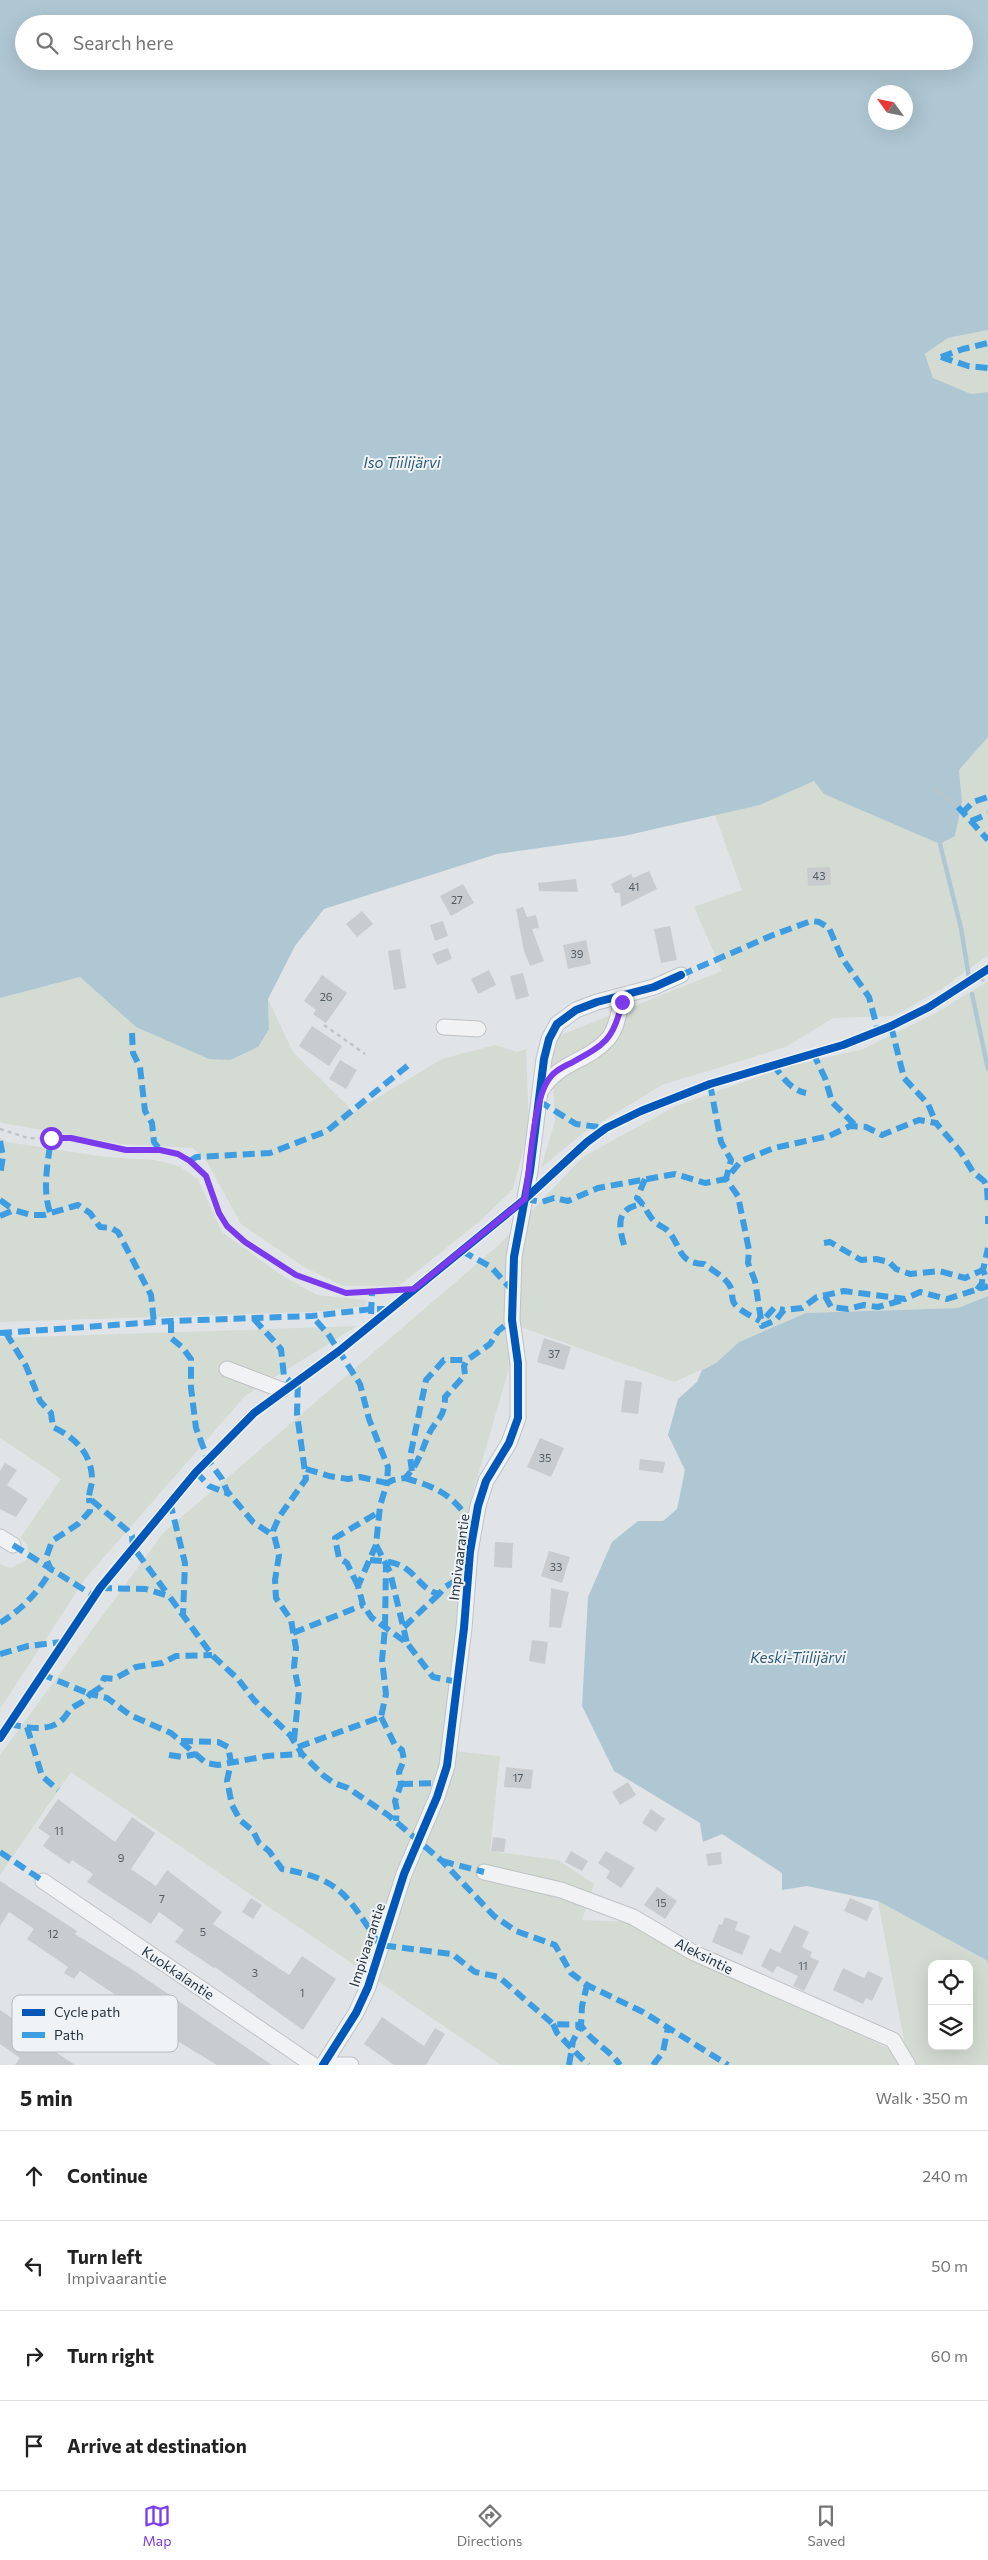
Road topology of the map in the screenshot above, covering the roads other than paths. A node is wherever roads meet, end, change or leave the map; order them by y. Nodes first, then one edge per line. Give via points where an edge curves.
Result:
1 (682, 975) dead end
2 (625, 996) junction
3 (444, 1027) dead end
4 (478, 1029) dead end
5 (540, 1094) junction
6 (228, 1370) dead end
7 (282, 1390) dead end
8 (0, 1537) edge
9 (13, 1545) dead end
10 (484, 1872) dead end
11 (43, 1882) dead end
12 (313, 2065) edge
13 (323, 2065) edge
14 (330, 2065) edge
15 (351, 2065) edge
16 (908, 2065) edge

1 - 2 street, Impivaarantie
2 - 5 street via 617,1025 608,1039 550,1077
2 - 5 street, Impivaarantie via 576,1010 557,1024 545,1052
3 - 4 street
5 - 13 street, Impivaarantie via 513,1273 512,1320 518,1362 518,1418 509,1443 486,1481 478,1506 470,1552 448,1766 404,1874 368,1987 356,2013
6 - 7 street
8 - 9 street
10 - 16 street, Aleksintie via 562,1890 633,1917 694,1953 893,2040
11 - 12 street, Kuokkalantie
14 - 15 street

